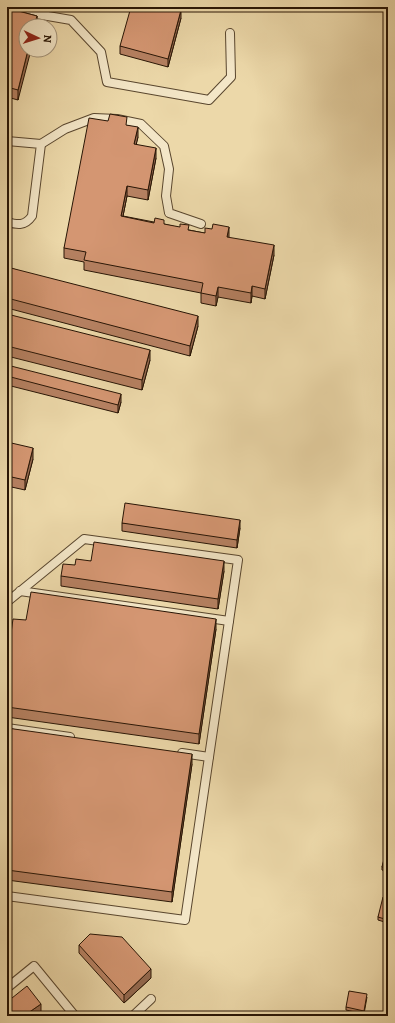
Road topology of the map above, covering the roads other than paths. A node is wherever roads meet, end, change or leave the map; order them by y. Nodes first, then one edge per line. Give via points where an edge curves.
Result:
1 (7, 9) edge
2 (230, 32) dead end
3 (7, 141) edge
4 (42, 144) junction
5 (7, 222) edge
6 (201, 224) dead end
7 (20, 591) junction
8 (7, 602) edge
9 (229, 621) junction
10 (7, 728) edge
11 (77, 738) edge
12 (170, 751) edge
13 (209, 757) junction
14 (8, 897) edge
15 (7, 988) edge
16 (151, 999) dead end
17 (70, 1014) edge
18 (133, 1016) edge

1 - 2 lane via 71,20 101,52 107,82 210,100 231,77
3 - 4 lane
4 - 5 lane via 32,216 27,223 18,225
4 - 6 lane via 65,130 94,118 141,124 164,146 168,170 166,196 169,213
7 - 8 lane
7 - 9 lane
7 - 9 lane via 84,539 238,560
9 - 13 lane
10 - 11 lane
12 - 13 lane
13 - 14 lane via 185,920
15 - 17 lane via 34,966
16 - 18 lane

